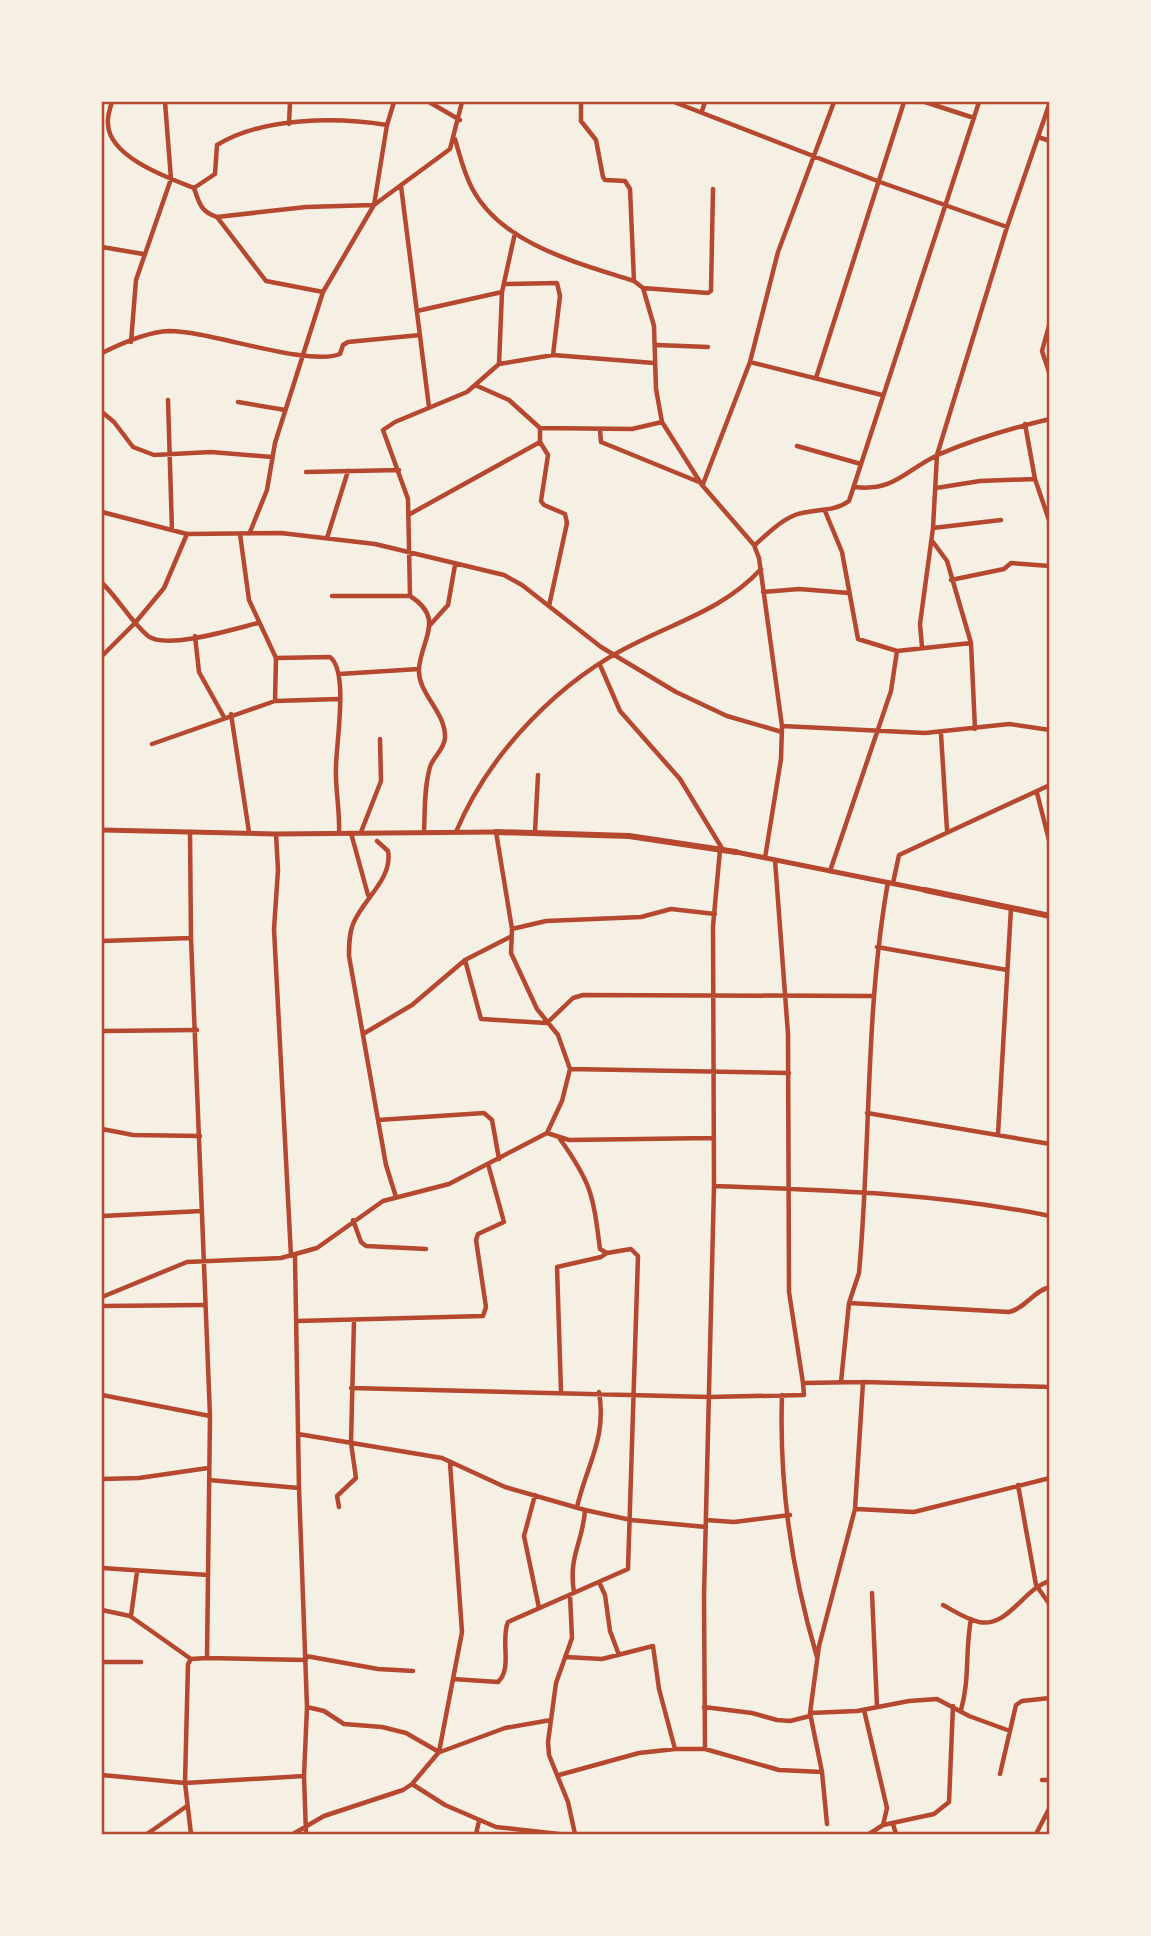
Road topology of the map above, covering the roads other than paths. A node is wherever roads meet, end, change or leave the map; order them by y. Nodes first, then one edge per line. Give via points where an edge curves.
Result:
1 (112, 102) edge
2 (165, 102) edge
3 (290, 102) edge
4 (394, 102) edge
5 (429, 102) edge
6 (462, 102) edge
7 (581, 102) edge
8 (674, 102) edge
9 (705, 102) edge
10 (834, 102) edge
11 (904, 102) edge
12 (925, 102) edge
13 (979, 102) edge
14 (1049, 102) edge
15 (702, 111) junction
16 (974, 118) junction
17 (460, 120) junction
18 (104, 124) edge
19 (289, 124) junction
20 (387, 125) junction
21 (1038, 137) junction
22 (455, 138) junction
23 (1049, 141) edge
24 (816, 156) junction
25 (171, 179) junction
26 (880, 182) junction
27 (401, 186) junction
28 (194, 188) junction
29 (712, 189) dead end
30 (374, 205) junction
31 (944, 205) junction
32 (216, 217) junction
33 (1007, 227) junction
34 (515, 233) junction
35 (102, 247) edge
36 (143, 254) junction
37 (634, 281) junction
38 (503, 284) junction
39 (643, 288) junction
40 (323, 292) junction
41 (502, 292) junction
42 (417, 311) junction
43 (1049, 322) edge
44 (420, 335) junction
45 (131, 343) junction
46 (656, 345) junction
47 (708, 347) dead end
48 (102, 353) edge
49 (552, 355) junction
50 (304, 356) junction
51 (750, 362) junction
52 (654, 363) junction
53 (499, 364) junction
54 (1049, 375) edge
55 (816, 378) junction
56 (475, 385) junction
57 (882, 395) junction
58 (168, 400) dead end
59 (238, 402) dead end
60 (429, 407) junction
61 (285, 410) junction
62 (102, 412) edge
63 (1049, 419) edge
64 (662, 422) junction
65 (1025, 424) junction
66 (540, 428) junction
67 (600, 430) junction
68 (540, 442) junction
69 (797, 446) dead end
70 (169, 454) junction
71 (937, 455) junction
72 (272, 457) junction
73 (861, 464) junction
74 (399, 470) junction
75 (348, 471) junction
76 (306, 472) dead end
77 (1035, 480) junction
78 (701, 483) junction
79 (855, 486) junction
80 (936, 488) junction
81 (825, 511) junction
82 (102, 512) edge
83 (410, 514) junction
84 (1002, 520) dead end
85 (1049, 523) edge
86 (933, 528) junction
87 (172, 530) junction
88 (250, 533) junction
89 (187, 534) junction
90 (240, 534) junction
91 (327, 538) junction
92 (932, 541) junction
93 (754, 545) junction
94 (410, 552) junction
95 (455, 565) junction
96 (1049, 566) edge
97 (761, 569) junction
98 (951, 579) junction
99 (102, 583) edge
100 (763, 592) junction
101 (849, 593) junction
102 (332, 596) dead end
103 (411, 596) junction
104 (549, 606) junction
105 (258, 623) junction
106 (135, 624) junction
107 (430, 625) junction
108 (195, 636) junction
109 (971, 643) junction
110 (922, 647) junction
111 (897, 651) junction
112 (615, 654) junction
113 (102, 656) edge
114 (276, 658) junction
115 (600, 665) junction
116 (419, 669) junction
117 (339, 674) junction
118 (338, 699) junction
119 (275, 701) junction
120 (231, 714) junction
121 (224, 717) junction
122 (782, 729) junction
123 (975, 729) junction
124 (878, 730) junction
125 (1049, 730) edge
126 (940, 733) junction
127 (380, 738) dead end
128 (152, 744) dead end
129 (538, 775) dead end
130 (1049, 785) edge
131 (1037, 793) junction
132 (102, 830) edge
133 (947, 830) junction
134 (190, 832) junction
135 (249, 832) junction
136 (339, 832) junction
137 (361, 832) junction
138 (424, 832) junction
139 (456, 832) junction
140 (496, 832) junction
141 (535, 832) junction
142 (351, 833) junction
143 (276, 834) junction
144 (377, 841) dead end
145 (1049, 844) edge
146 (721, 850) junction
147 (736, 852) joint
148 (765, 858) junction
149 (775, 860) junction
150 (830, 871) junction
151 (891, 882) junction
152 (925, 890) joint
153 (368, 896) junction
154 (1011, 908) junction
155 (715, 914) junction
156 (1049, 916) edge
157 (512, 929) junction
158 (511, 936) junction
159 (191, 938) junction
160 (102, 941) edge
161 (877, 947) junction
162 (465, 960) junction
163 (1007, 970) junction
164 (872, 996) junction
165 (783, 997) junction
166 (712, 998) junction
167 (547, 1023) junction
168 (197, 1030) junction
169 (102, 1031) edge
170 (363, 1034) junction
171 (570, 1069) junction
172 (712, 1069) junction
173 (789, 1073) junction
174 (867, 1112) junction
175 (378, 1120) junction
176 (102, 1129) edge
177 (547, 1133) junction
178 (998, 1134) junction
179 (200, 1136) junction
180 (712, 1138) junction
181 (560, 1139) junction
182 (1049, 1144) edge
183 (499, 1159) junction
184 (488, 1164) junction
185 (715, 1186) junction
186 (790, 1189) junction
187 (864, 1191) junction
188 (396, 1197) junction
189 (202, 1211) junction
190 (102, 1216) edge
191 (1049, 1216) edge
192 (353, 1220) junction
193 (426, 1249) dead end
194 (607, 1253) junction
195 (293, 1256) junction
196 (203, 1259) junction
197 (1049, 1287) edge
198 (102, 1297) edge
199 (849, 1303) junction
200 (204, 1305) junction
201 (102, 1306) edge
202 (298, 1321) junction
203 (354, 1321) junction
204 (841, 1382) junction
205 (863, 1382) junction
206 (803, 1383) junction
207 (1049, 1387) edge
208 (351, 1388) junction
209 (561, 1391) junction
210 (599, 1392) junction
211 (635, 1394) junction
212 (102, 1395) edge
213 (782, 1395) junction
214 (709, 1397) junction
215 (210, 1416) junction
216 (299, 1434) junction
217 (351, 1443) junction
218 (450, 1463) junction
219 (208, 1468) junction
220 (1049, 1478) edge
221 (102, 1479) edge
222 (209, 1480) junction
223 (1018, 1485) junction
224 (299, 1488) junction
225 (535, 1495) junction
226 (340, 1507) dead end
227 (577, 1507) junction
228 (855, 1508) junction
229 (585, 1510) junction
230 (790, 1515) junction
231 (631, 1520) junction
232 (706, 1520) junction
233 (706, 1527) junction
234 (102, 1568) edge
235 (137, 1572) junction
236 (208, 1575) junction
237 (1049, 1581) edge
238 (599, 1582) junction
239 (1037, 1585) junction
240 (872, 1593) dead end
241 (572, 1594) junction
242 (943, 1605) dead end
243 (1049, 1605) edge
244 (539, 1608) junction
245 (102, 1610) edge
246 (131, 1616) junction
247 (971, 1619) junction
248 (620, 1655) junction
249 (565, 1657) junction
250 (207, 1658) junction
251 (306, 1658) junction
252 (817, 1658) junction
253 (191, 1659) junction
254 (102, 1662) edge
255 (141, 1662) dead end
256 (413, 1671) dead end
257 (453, 1679) junction
258 (1049, 1698) edge
259 (953, 1706) junction
260 (307, 1707) junction
261 (704, 1707) junction
262 (877, 1707) junction
263 (864, 1710) junction
264 (961, 1711) junction
265 (810, 1713) junction
266 (551, 1720) junction
267 (1010, 1731) junction
268 (675, 1749) junction
269 (705, 1749) junction
270 (439, 1752) junction
271 (822, 1772) junction
272 (1000, 1774) dead end
273 (102, 1775) edge
274 (559, 1775) junction
275 (304, 1776) junction
276 (1042, 1780) dead end
277 (1049, 1780) edge
278 (185, 1783) junction
279 (412, 1784) junction
280 (187, 1806) junction
281 (1049, 1807) edge
282 (479, 1821) junction
283 (827, 1824) dead end
284 (893, 1824) junction
285 (883, 1825) junction
286 (306, 1832) edge
287 (146, 1835) edge
288 (191, 1835) edge
289 (293, 1835) edge
290 (476, 1835) edge
291 (559, 1835) edge
292 (575, 1835) edge
293 (869, 1835) edge
294 (896, 1835) edge
295 (1036, 1835) edge

1 - 18 street
2 - 25 street
3 - 19 street
4 - 20 street
5 - 17 street
6 - 17 street
7 - 37 street via 581,121 596,140 603,177 625,181 630,190
8 - 15 street
9 - 15 street
10 - 24 street
11 - 26 street
12 - 16 street
13 - 16 street
14 - 21 street
15 - 24 street
16 - 31 street
17 - 22 street
18 - 25 street via 130,158
19 - 20 street via 341,119
19 - 28 street via 220,143 215,174
20 - 30 street
21 - 23 street
21 - 33 street
22 - 27 street via 450,149
22 - 34 street via 473,191
24 - 26 street
24 - 51 street via 778,252
25 - 28 street
25 - 36 street
26 - 31 street
26 - 55 street
27 - 30 street
27 - 42 street
28 - 32 street via 200,207
29 - 39 street via 711,291
30 - 32 street
30 - 40 street
31 - 33 street
31 - 57 street
32 - 40 street via 267,281
33 - 71 street
34 - 37 street via 559,256
34 - 38 street
35 - 36 street
36 - 45 street via 132,303
37 - 39 street
38 - 41 street
38 - 49 street via 557,284 560,296
39 - 46 street
40 - 50 street
41 - 42 street
41 - 53 street
42 - 44 street
43 - 54 street via 1042,351
44 - 50 street via 348,342 335,356
44 - 60 street
45 - 48 street
45 - 50 street via 176,332
46 - 47 street
46 - 52 street
49 - 52 street
49 - 53 street
50 - 61 street
51 - 55 street
51 - 78 street
52 - 64 street
53 - 56 street
55 - 57 street
56 - 60 street via 450,401
56 - 66 street via 509,400
57 - 73 street
58 - 70 street
59 - 61 street
60 - 74 street via 383,430
61 - 72 street
62 - 70 street via 133,447 155,455
63 - 65 street
64 - 67 street
64 - 78 street
65 - 71 street
65 - 77 street
66 - 67 street
66 - 68 street
67 - 78 street via 601,442
68 - 83 street
68 - 104 street via 548,455 541,501 565,514 567,523
69 - 73 street
70 - 72 street
70 - 87 street
71 - 79 street via 884,487
71 - 80 street
72 - 88 street via 267,490
73 - 79 street
74 - 75 street
74 - 83 street
75 - 76 street
75 - 91 street
77 - 80 street
77 - 85 street
78 - 93 street
79 - 81 street via 849,501
80 - 86 street
81 - 93 street via 796,515
81 - 101 street via 842,552
82 - 87 street
83 - 94 street
84 - 86 street
86 - 92 street
87 - 89 street
88 - 90 street
88 - 91 street
89 - 90 street
89 - 106 street via 164,588
90 - 105 street via 249,600
91 - 94 street
92 - 98 street via 944,555
92 - 110 street via 920,624
93 - 97 street
94 - 95 street
94 - 103 street
95 - 104 street via 512,578
95 - 107 street via 448,605
96 - 98 street via 1011,563 1004,569
97 - 100 street
97 - 112 street via 731,597
98 - 109 street
99 - 106 street
100 - 101 street
100 - 122 street
101 - 111 street via 858,639
102 - 103 street
103 - 107 street via 422,603
104 - 112 street
105 - 108 street
105 - 114 street
106 - 108 street via 164,643
106 - 113 street
107 - 116 street
108 - 121 street via 200,672
109 - 110 street
109 - 123 street
110 - 111 street
111 - 124 street via 891,691
112 - 115 street
112 - 122 street via 709,709
114 - 117 street via 330,657
114 - 119 street
115 - 139 street via 564,691 512,743 487,774
115 - 146 street via 620,711 680,779
116 - 117 street
116 - 138 street via 426,693 440,715 445,740 431,762
117 - 118 street
118 - 119 street
118 - 136 street via 341,718 335,768
119 - 120 street
120 - 121 street
120 - 135 street
121 - 128 street
122 - 124 street
122 - 148 street
123 - 125 street via 1009,724
123 - 126 street
124 - 126 street
124 - 150 street
126 - 133 street
127 - 137 street via 381,781
129 - 141 street
130 - 131 street
131 - 133 street
131 - 145 street
132 - 134 street
133 - 151 street via 899,855
134 - 135 street
134 - 159 street
135 - 143 street
136 - 142 street
136 - 143 street
137 - 138 street
137 - 142 street
138 - 139 street
139 - 140 street
140 - 141 main road
140 - 157 street
141 - 146 main road via 629,836
142 - 153 street
143 - 195 street via 274,929
144 - 153 street via 390,859 387,873
146 - 147 main road
146 - 155 street
147 - 148 street
148 - 149 street
149 - 150 street
149 - 165 street
150 - 151 street
151 - 152 street
151 - 161 street
152 - 154 main road
153 - 170 street via 350,937 349,956
154 - 156 main road
154 - 163 street
155 - 157 street via 671,909 641,917 546,921
155 - 166 street
157 - 158 street
158 - 162 street
158 - 167 street via 511,953
159 - 160 street
159 - 168 street
161 - 163 street
161 - 164 street
162 - 167 street via 481,1019
162 - 170 street via 412,1005
163 - 178 street
164 - 165 street
164 - 174 street
165 - 166 street
165 - 173 street
166 - 167 street via 583,995 573,998
166 - 172 street
167 - 171 street via 558,1035
168 - 169 street
168 - 179 street
170 - 175 street
171 - 172 street
171 - 177 street
172 - 173 street
172 - 180 street
173 - 186 street
174 - 178 street
174 - 187 street
175 - 183 street via 484,1113 492,1120
175 - 188 street
176 - 179 street via 133,1135
177 - 181 street
177 - 183 street
178 - 182 street
179 - 189 street
180 - 181 street
180 - 185 street
181 - 194 street via 588,1182 600,1249
183 - 184 street
184 - 188 street via 438,1188
184 - 203 street via 504,1222 478,1234 476,1240 486,1314
185 - 186 street
185 - 214 street
186 - 187 street
186 - 206 street via 789,1292
187 - 191 street via 964,1199
187 - 199 street via 859,1273
188 - 192 street
189 - 190 street
189 - 196 street
192 - 193 street via 360,1242 366,1246
192 - 195 street via 317,1248
194 - 209 street via 557,1267
194 - 211 street via 631,1249 638,1256
195 - 196 street
195 - 202 street
196 - 198 street via 152,1274
196 - 200 street
197 - 199 street via 1009,1311
199 - 204 street
200 - 201 street
200 - 215 street
202 - 203 street
202 - 216 street
203 - 208 street
204 - 205 street
204 - 206 street
205 - 207 street
205 - 228 street
206 - 213 street via 804,1395
208 - 209 street
208 - 217 street
209 - 210 street
210 - 211 street
210 - 227 street via 602,1431
211 - 214 street
211 - 231 street
212 - 215 street
213 - 214 street
213 - 230 street via 781,1433
214 - 232 street
215 - 219 street
216 - 217 street
216 - 224 street
217 - 218 street via 430,1455
217 - 226 street via 356,1478 337,1496
218 - 225 street
218 - 257 street via 462,1632
219 - 221 street
219 - 222 street
220 - 223 street
222 - 224 street
222 - 236 street
223 - 228 street via 914,1512
223 - 239 street
224 - 251 street
225 - 227 street
225 - 244 street via 524,1536
227 - 229 street
228 - 252 street
229 - 231 street
229 - 241 street via 570,1570
230 - 232 street via 734,1522
230 - 252 street via 802,1606
231 - 233 street
231 - 238 street via 628,1569
232 - 233 street
233 - 261 street
234 - 235 street
235 - 236 street
235 - 246 street
236 - 250 street
237 - 239 street
238 - 241 street
238 - 248 street
239 - 243 street
239 - 247 street via 996,1620
240 - 262 street
241 - 244 street
241 - 249 street via 572,1638
242 - 247 street
244 - 257 street via 506,1625 501,1679
245 - 246 street
246 - 253 street
247 - 264 street
248 - 249 street via 592,1660
248 - 268 street via 653,1646
249 - 266 street
250 - 251 street
250 - 253 street
251 - 256 street
251 - 260 street
252 - 265 street
253 - 278 street via 184,1703
254 - 255 street
257 - 270 street
258 - 267 street via 1017,1703
259 - 262 street via 926,1699
259 - 264 street
259 - 284 street via 949,1802 934,1814
260 - 270 street via 344,1724 406,1733
260 - 275 street
261 - 265 street via 790,1721
261 - 269 street
262 - 263 street
263 - 265 street
263 - 285 street via 887,1808
264 - 267 street
265 - 271 street
266 - 270 street via 505,1728
266 - 274 street via 549,1755
267 - 272 street
268 - 269 street
268 - 274 street
269 - 271 street via 779,1770
270 - 279 street
271 - 283 street
273 - 278 street
274 - 292 street
275 - 278 street
275 - 286 street
276 - 277 street
278 - 280 street
279 - 282 street
279 - 286 street via 324,1816
280 - 287 street
280 - 288 street
281 - 295 street
282 - 290 street
282 - 291 street via 511,1831
284 - 285 street
284 - 294 street
285 - 293 street
286 - 289 street

